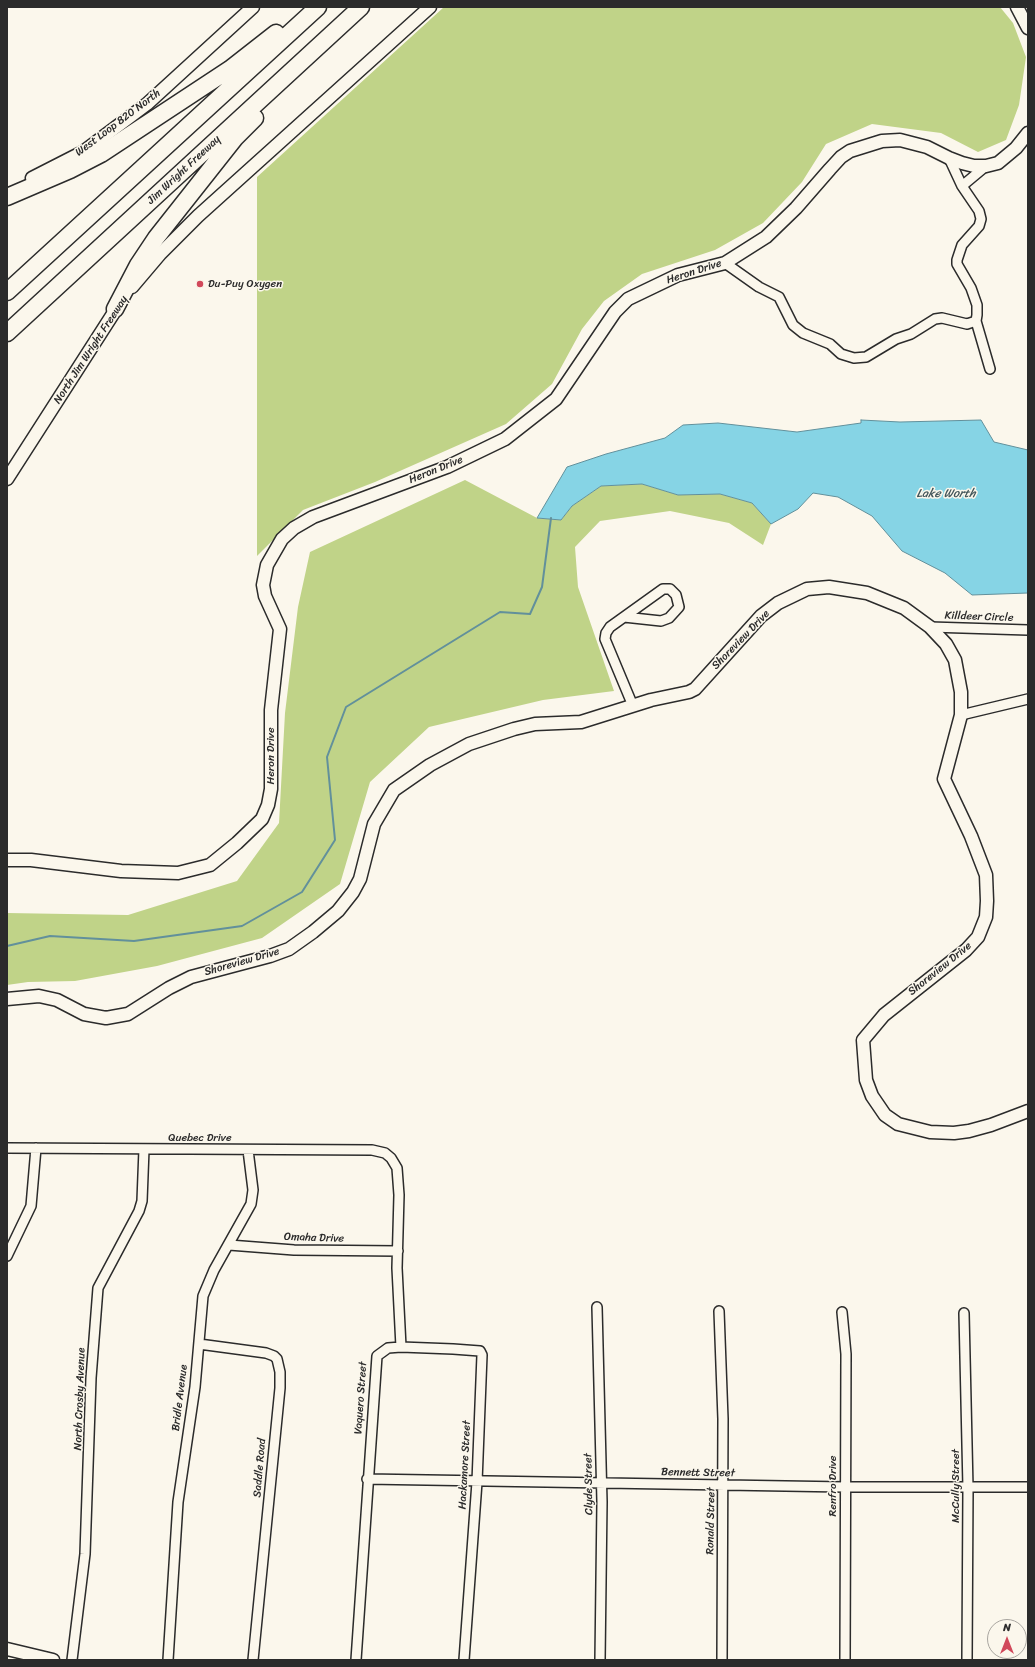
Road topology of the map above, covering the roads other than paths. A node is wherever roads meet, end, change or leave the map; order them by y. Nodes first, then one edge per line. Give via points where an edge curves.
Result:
1 (253, 7) edge
2 (311, 7) edge
3 (318, 7) edge
4 (361, 7) edge
5 (430, 7) edge
6 (1017, 7) edge
7 (1028, 28) edge
8 (322, 41) junction
9 (1028, 133) edge
10 (949, 158) junction
11 (986, 166) junction
12 (962, 186) junction
13 (7, 190) edge
14 (7, 197) edge
15 (725, 263) junction
16 (7, 292) edge
17 (115, 309) junction
18 (976, 321) junction
19 (7, 333) edge
20 (990, 369) dead end
21 (7, 480) edge
22 (624, 617) junction
23 (930, 627) junction
24 (1028, 630) edge
25 (1028, 699) edge
26 (632, 706) junction
27 (961, 715) junction
28 (7, 860) edge
29 (7, 999) edge
30 (1028, 1111) edge
31 (7, 1148) edge
32 (36, 1148) junction
33 (144, 1149) junction
34 (248, 1150) junction
35 (229, 1245) junction
36 (8, 1251) edge
37 (398, 1252) junction
38 (597, 1307) dead end
39 (719, 1311) dead end
40 (842, 1312) dead end
41 (964, 1313) dead end
42 (199, 1344) junction
43 (401, 1347) junction
44 (368, 1479) junction
45 (477, 1482) junction
46 (602, 1483) junction
47 (723, 1485) junction
48 (845, 1487) junction
49 (1028, 1487) edge
50 (968, 1488) junction
51 (7, 1649) edge
52 (53, 1660) edge
53 (72, 1660) edge
54 (168, 1660) edge
55 (253, 1660) edge
56 (356, 1660) edge
57 (464, 1660) edge
58 (600, 1660) edge
59 (722, 1660) edge
60 (845, 1660) edge
61 (967, 1660) edge

1 - 13 street, West Loop 820 North via 147,104 90,147 58,166
2 - 14 highway via 230,69 101,154
3 - 16 highway
4 - 8 highway, Jim Wright Freeway
5 - 17 street, North Jim Wright Freeway via 198,216 160,254
6 - 7 street
8 - 17 highway via 314,60 235,138 175,213 138,265
8 - 19 highway, Jim Wright Freeway
9 - 11 street via 1016,148 998,163
10 - 11 street, Heron Drive via 974,166
10 - 12 street
10 - 15 street, Heron Drive via 927,146 900,140 850,151 830,168 796,208 766,237
11 - 12 street
12 - 18 street via 979,211 981,219 979,226 962,245 957,260 977,304
15 - 18 street via 759,287 779,297 793,325 803,333 830,344 841,354 854,358 866,357 935,319 942,318 967,324
15 - 28 street, Heron Drive via 678,275 628,298 615,312 556,399 505,439 448,468 313,517 294,528 282,539 267,565 263,585 265,596 280,629 271,710 271,789 262,819 237,843 210,865 178,873 121,871 31,860
17 - 21 street, North Jim Wright Freeway
18 - 20 street
22 - 22 street via 663,589 670,589 676,595 679,607 669,618 661,621
22 - 26 street via 610,627 605,639
23 - 24 street, Killdeer Circle
23 - 26 street, Shoreview Drive via 904,608 867,594 829,587 806,589 778,603 761,616 695,689
23 - 27 street, Shoreview Drive via 946,644 957,666
25 - 27 street
26 - 29 street, Shoreview Drive via 582,722 535,724 485,738 430,765 401,784 394,790 374,824 360,879 353,892 338,910 289,949 191,977 128,1014 106,1018 84,1014 57,1000 40,996
27 - 30 street, Shoreview Drive via 944,780 986,875 986,918 978,937 966,950 884,1015 863,1040 866,1080 872,1096 885,1115 898,1124 930,1132 969,1131
31 - 32 street, Quebec Drive
32 - 33 street, Quebec Drive
32 - 36 street via 31,1206
33 - 34 street, Quebec Drive
33 - 53 street, North Crosby Avenue via 142,1201 139,1211 98,1288 91,1378 85,1554
34 - 35 street, Bridle Avenue via 254,1190 251,1204
34 - 37 street, Quebec Drive via 372,1150 385,1153 397,1168
35 - 37 street, Omaha Drive via 294,1250
35 - 42 street, Bridle Avenue via 214,1270 203,1296
37 - 43 street
38 - 46 street, Clyde Street
39 - 47 street, Ronald Street
40 - 48 street, Renfro Drive via 846,1354
41 - 50 street, McCully Street
42 - 54 street, Bridle Avenue via 178,1502
42 - 55 street, Saddle Road via 266,1353 277,1359 280,1372
43 - 44 street, Vaquero Street via 388,1348 377,1356
43 - 45 street, Hackamore Street via 480,1351 483,1360
44 - 45 street, Bennett Street
44 - 56 street, Vaquero Street
45 - 46 street, Bennett Street
45 - 57 street, Hackamore Street
46 - 47 street, Bennett Street
46 - 58 street, Clyde Street
47 - 48 street, Bennett Street
47 - 59 street, Ronald Street
48 - 50 street, Bennett Street
48 - 60 street, Renfro Drive
49 - 50 street, Bennett Street
50 - 61 street, McCully Street
51 - 52 street

